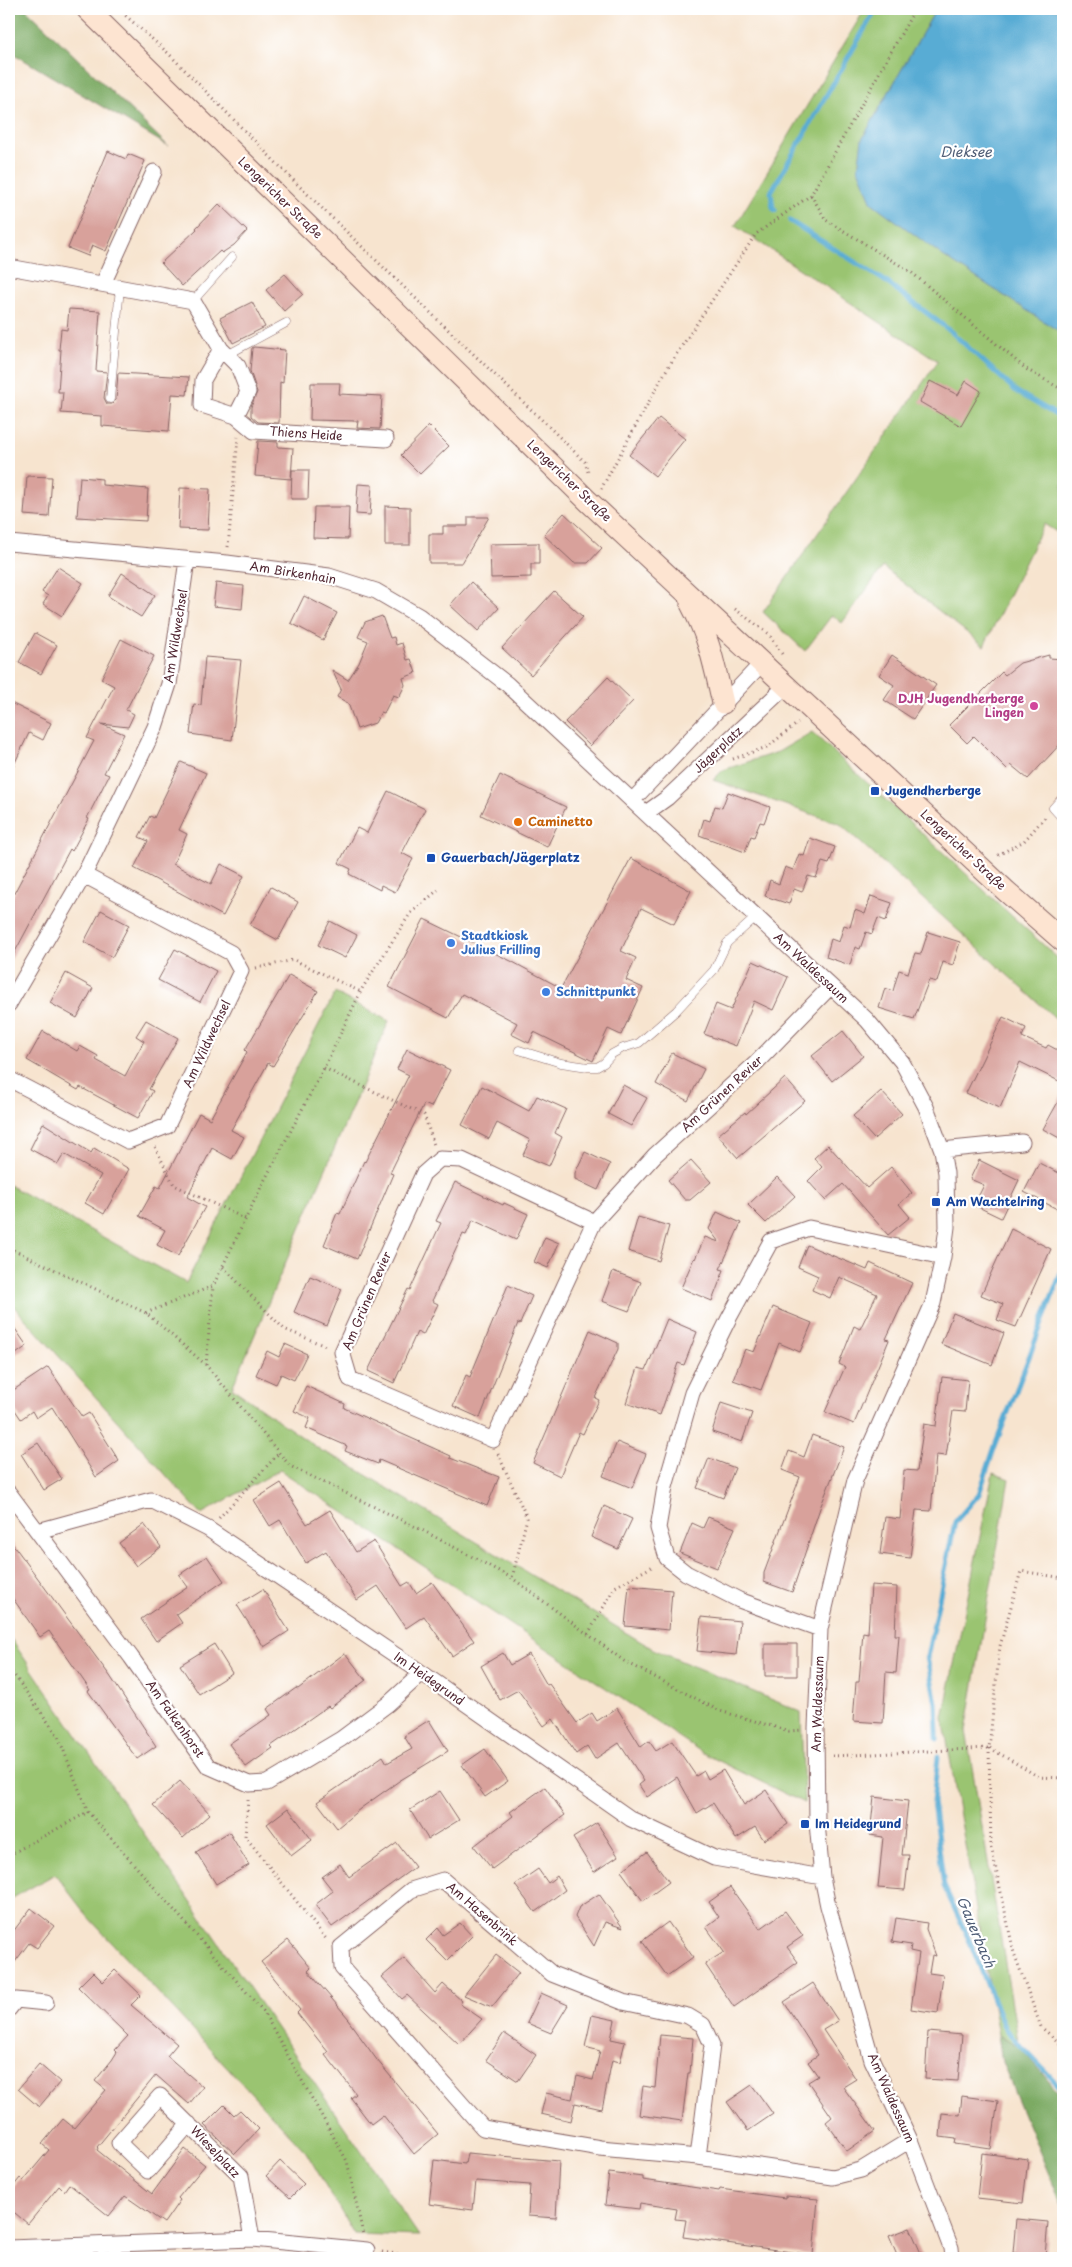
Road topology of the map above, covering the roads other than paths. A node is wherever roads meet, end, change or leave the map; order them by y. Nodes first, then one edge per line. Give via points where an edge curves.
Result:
1 (87, 9) edge
2 (154, 172) dead end
3 (232, 257) dead end
4 (9, 267) edge
5 (103, 284) junction
6 (120, 287) junction
7 (193, 301) junction
8 (286, 324) dead end
9 (224, 352) junction
10 (110, 399) dead end
11 (238, 418) junction
12 (386, 439) dead end
13 (9, 543) edge
14 (187, 560) junction
15 (683, 589) junction
16 (762, 663) junction
17 (787, 685) junction
18 (723, 703) junction
19 (1063, 797) edge
20 (632, 801) junction
21 (646, 813) junction
22 (1063, 818) edge
23 (84, 875) junction
24 (756, 917) junction
25 (1063, 941) edge
26 (830, 987) junction
27 (9, 1004) edge
28 (520, 1050) dead end
29 (9, 1079) edge
30 (1022, 1142) dead end
31 (942, 1150) junction
32 (594, 1222) junction
33 (943, 1257) junction
34 (9, 1493) edge
35 (38, 1531) junction
36 (820, 1629) junction
37 (422, 1673) junction
38 (822, 1877) junction
39 (46, 2003) dead end
40 (9, 2010) edge
41 (189, 2124) junction
42 (910, 2140) junction
43 (698, 2157) junction
44 (252, 2239) junction
45 (367, 2250) road end
46 (10, 2252) edge
47 (952, 2258) edge

1 - 15 main road, Lengericher Straße via 580,494
2 - 5 street
3 - 7 lane
4 - 5 street
5 - 6 street
6 - 7 street
6 - 10 lane
7 - 9 street
8 - 9 lane
9 - 11 street via 238,366 248,392
9 - 11 street, Thiens Heide via 203,380 202,405
11 - 12 street, Thiens Heide via 254,431
13 - 14 street, Am Birkenhain
14 - 20 street, Am Birkenhain via 329,576 376,591 419,616 507,684
14 - 23 street, Am Wildwechsel via 176,641 166,693 155,727
15 - 16 main road, Lengericher Straße
15 - 18 main road via 704,627 713,652
16 - 17 main road, Lengericher Straße
16 - 18 street
17 - 21 street, Jägerplatz via 667,798
17 - 25 main road, Lengericher Straße
18 - 20 street
19 - 22 lane via 1053,808
20 - 21 street, Am Birkenhain
21 - 24 street, Am Waldessaum
23 - 27 street, Am Wildwechsel
23 - 29 street, Am Wildwechsel via 231,952 241,971 168,1126 128,1141
24 - 26 street, Am Waldessaum
24 - 28 lane via 727,943 714,970 676,1011 639,1043 622,1048 604,1063 588,1067
26 - 31 street, Am Waldessaum via 867,1020 902,1062 926,1107
26 - 32 street, Am Grünen Revier via 756,1064 655,1155
30 - 31 street
31 - 33 street, Am Waldessaum via 948,1200
32 - 32 street, Am Grünen Revier via 492,1440 350,1379 342,1352 423,1174 440,1159 462,1160
33 - 36 street, Am Waldessaum via 933,1303 855,1480
33 - 36 street via 809,1228 771,1242 692,1393 665,1487 658,1528 667,1558 686,1573 739,1600
34 - 35 street, Am Falkenhorst
35 - 37 street, Im Heidegrund via 151,1500 208,1529
35 - 37 street, Am Falkenhorst via 208,1766 249,1784 267,1783 341,1739 388,1704
36 - 38 street, Am Waldessaum via 816,1757
37 - 38 street, Im Heidegrund via 631,1819 714,1858
38 - 42 street, Am Waldessaum via 872,2060
39 - 40 street via 16,2000
41 - 41 street, Wieselplatz via 148,2171 119,2143 160,2096
41 - 44 street, Wieselplatz via 241,2176
42 - 43 street via 861,2170 833,2177
42 - 47 street, Am Waldessaum
43 - 43 street, Am Hasenbrink via 600,2148 483,2128 342,1968 341,1947 411,1890 443,1880 552,1974 623,2002 688,2016 703,2025 712,2045
44 - 45 street
44 - 46 street

